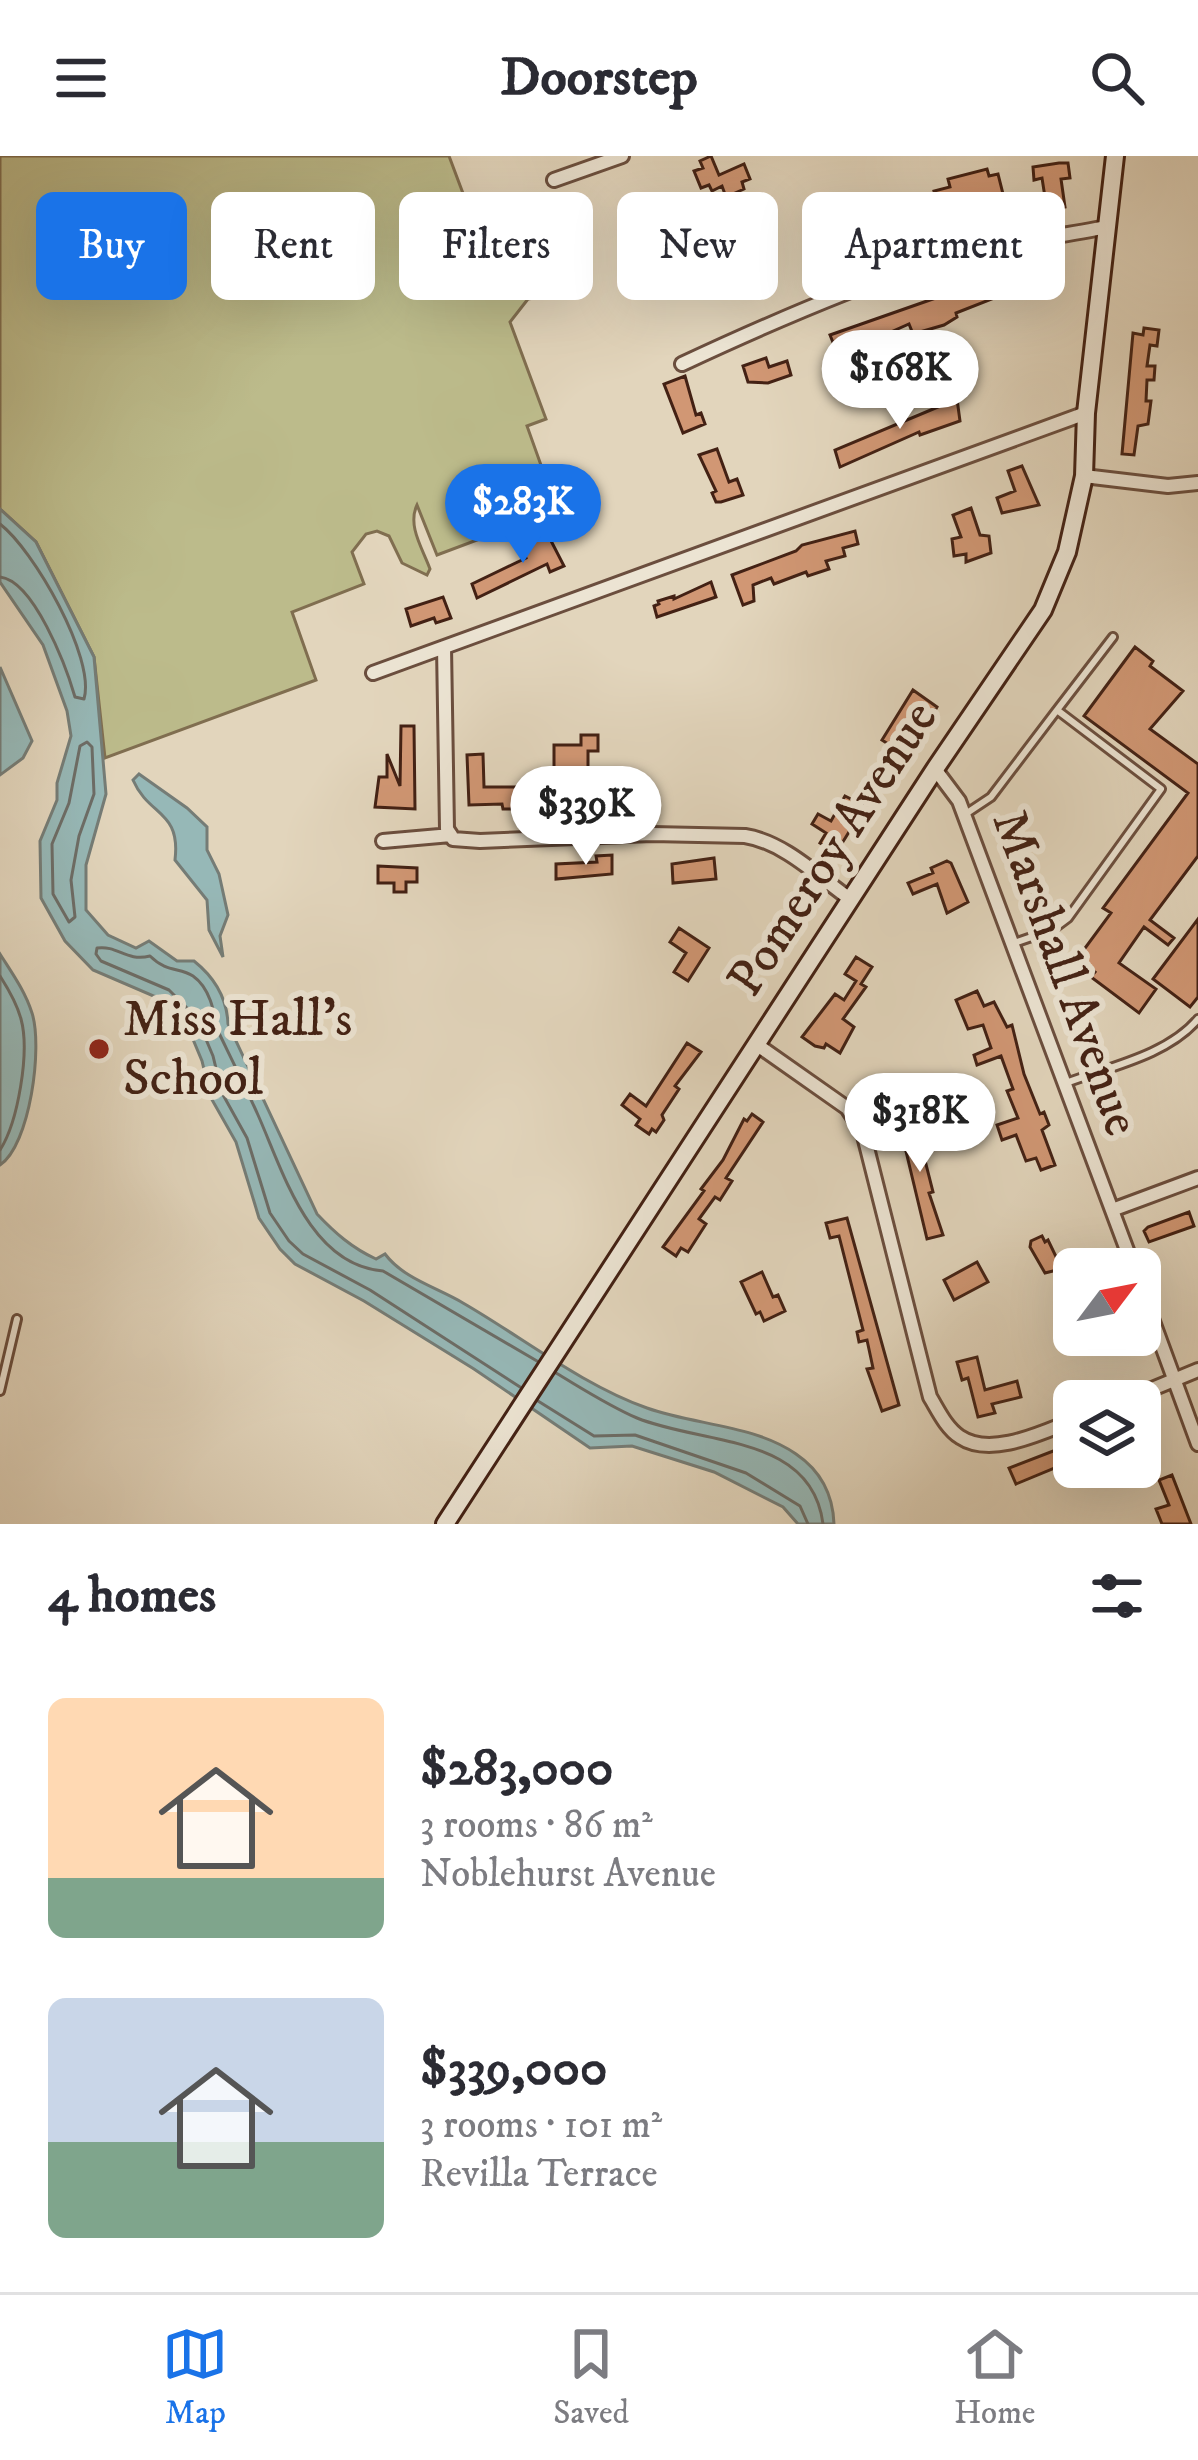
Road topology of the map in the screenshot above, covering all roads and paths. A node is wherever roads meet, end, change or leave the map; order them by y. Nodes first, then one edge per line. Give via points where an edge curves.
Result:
1 (622, 156) edge
2 (1115, 156) edge
3 (554, 180) dead end
4 (1107, 227) junction
5 (682, 364) dead end
6 (1086, 413) junction
7 (1084, 476) junction
8 (1198, 483) edge
9 (1112, 637) dead end
10 (444, 647) junction
11 (373, 673) dead end
12 (1057, 710) junction
13 (935, 769) junction
14 (965, 815) junction
15 (451, 836) junction
16 (383, 841) dead end
17 (850, 899) junction
18 (1014, 943) junction
19 (1198, 1019) edge
20 (756, 1044) junction
21 (1063, 1084) junction
22 (1198, 1178) edge
23 (1112, 1210) junction
24 (1126, 1248) edge
25 (17, 1319) dead end
26 (1161, 1344) edge
27 (1198, 1370) edge
28 (1174, 1380) junction
29 (1161, 1385) edge
30 (0, 1390) edge
31 (1053, 1428) edge
32 (1198, 1444) edge
33 (446, 1524) edge

1 - 3 street
2 - 4 street, Pomeroy Avenue
4 - 5 street via 923,264
4 - 6 street, Pomeroy Avenue
6 - 7 street, Pomeroy Avenue
6 - 10 street
7 - 8 street
7 - 13 street, Pomeroy Avenue via 1043,610
9 - 12 lane
10 - 11 street
10 - 15 street
12 - 14 lane via 992,797
12 - 18 lane via 1161,789 1068,918
13 - 14 street, Marshall Avenue
13 - 17 street, Pomeroy Avenue
14 - 18 street, Marshall Avenue
15 - 16 street
15 - 17 street via 758,838
17 - 20 street, Pomeroy Avenue
18 - 21 street, Marshall Avenue
19 - 21 lane via 1151,1051
20 - 31 street via 847,1108 863,1132 930,1397 946,1423 976,1443
20 - 33 street, Pomeroy Avenue
21 - 23 street, Marshall Avenue
22 - 23 street
23 - 24 street, Marshall Avenue
25 - 30 lane
26 - 28 street
27 - 28 street
28 - 29 street
28 - 32 street

